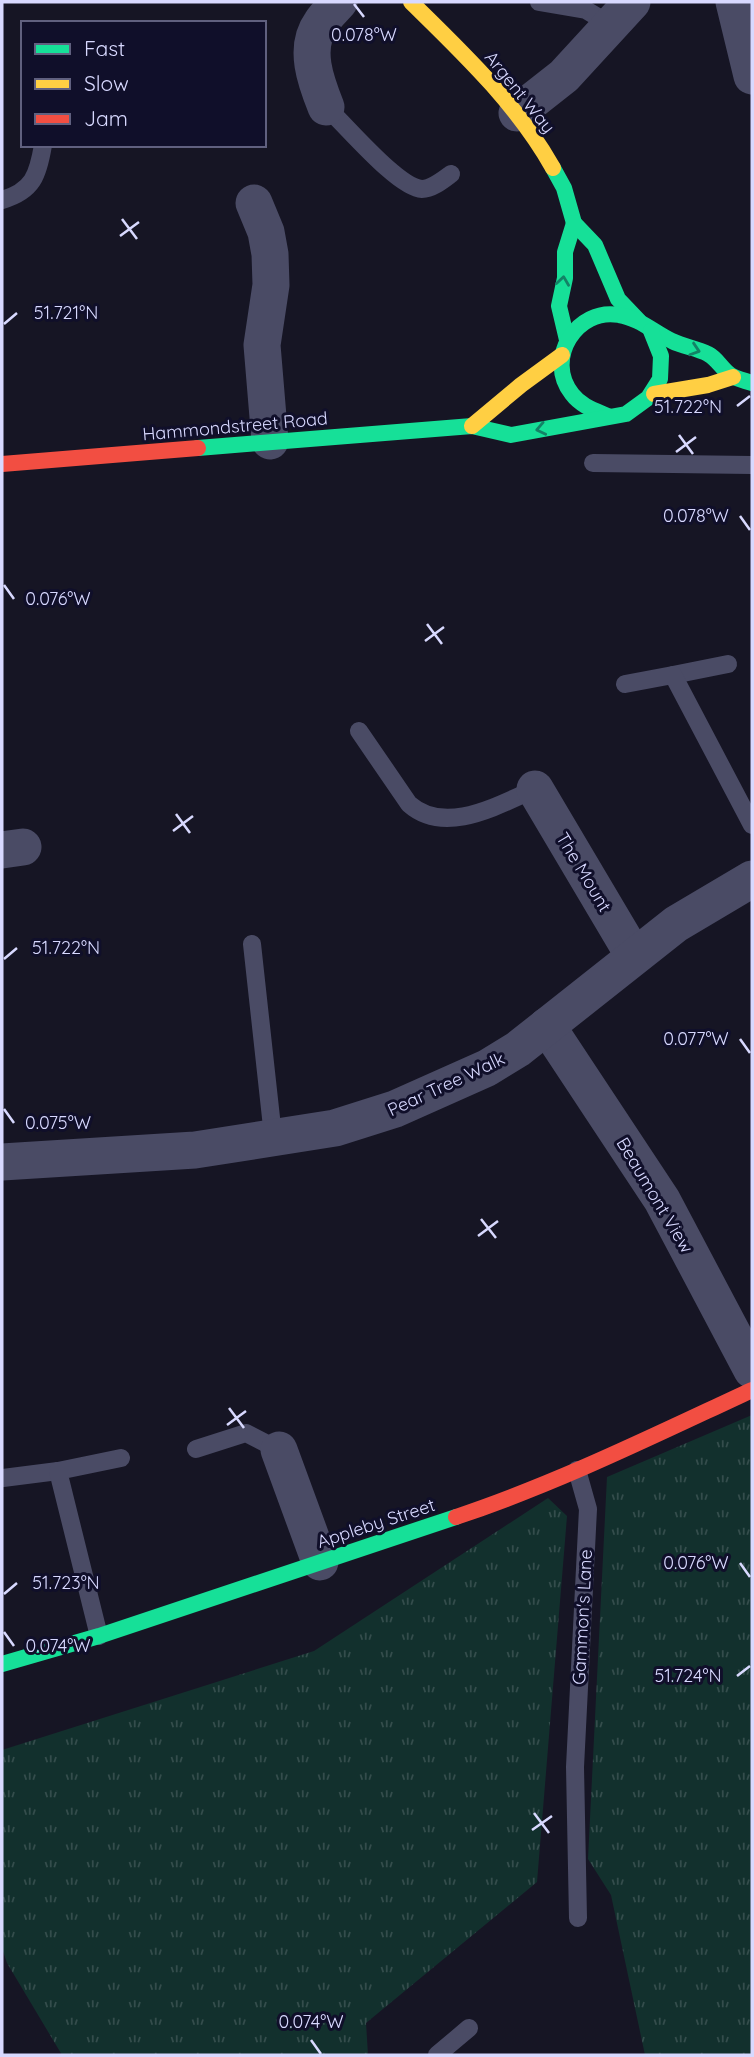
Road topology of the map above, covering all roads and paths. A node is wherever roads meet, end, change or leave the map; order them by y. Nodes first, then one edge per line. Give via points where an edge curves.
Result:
1 (339, 2) edge
2 (411, 2) edge
3 (539, 2) edge
4 (734, 2) edge
5 (622, 13) edge
6 (752, 76) edge
7 (327, 107) joint
8 (517, 113) junction
9 (43, 147) edge
10 (451, 174) dead end
11 (2, 200) edge
12 (254, 203) dead end
13 (574, 223) junction
14 (645, 326) junction
15 (564, 347) junction
16 (733, 377) junction
17 (752, 383) edge
18 (654, 394) junction
19 (608, 415) junction
20 (472, 426) junction
21 (270, 441) junction
22 (593, 463) dead end
23 (2, 464) edge
24 (752, 465) edge
25 (728, 664) dead end
26 (673, 675) junction
27 (625, 684) dead end
28 (359, 731) dead end
29 (535, 789) joint
30 (752, 825) edge
31 (752, 879) edge
32 (253, 944) dead end
33 (634, 956) junction
34 (547, 1026) junction
35 (273, 1136) junction
36 (2, 1162) edge
37 (752, 1370) edge
38 (752, 1390) edge
39 (197, 1449) dead end
40 (279, 1450) joint
41 (121, 1458) dead end
42 (577, 1470) junction
43 (58, 1471) junction
44 (3, 1478) edge
45 (320, 1562) junction
46 (99, 1636) junction
47 (2, 1664) edge
48 (578, 1918) dead end
49 (469, 2028) dead end
50 (438, 2055) edge

1 - 7 street via 319,25 312,46 317,85
2 - 8 street, Argent Way
3 - 5 lane
4 - 6 street
5 - 8 street via 564,76
7 - 10 lane via 378,160 412,187 424,189
8 - 13 street, Argent Way via 564,188
9 - 11 lane via 35,179
12 - 21 street via 270,254 271,285 262,345
13 - 14 street, Argent Way via 595,245 618,299
15 -> 13 street via 559,306 565,252
14 - 15 street via 624,315 592,318 578,327
14 -> 16 street via 710,355
14 - 18 street via 663,360 662,378
15 - 19 street via 561,372 566,387 592,412
15 - 20 street
16 - 17 street
16 - 18 street, Hammondstreet Road
18 - 19 street, Hammondstreet Road via 626,414
19 -> 20 street, Hammondstreet Road via 511,435
20 - 21 street, Hammondstreet Road
21 - 23 street, Hammondstreet Road
22 - 24 lane
25 - 26 lane
26 - 27 lane
26 - 30 lane
28 - 29 lane via 409,804 432,817 447,819 491,808
29 - 33 street, The Mount
31 - 33 street, Pear Tree Walk via 676,924
32 - 35 lane
33 - 34 street, Pear Tree Walk
34 - 35 street, Pear Tree Walk via 487,1068 427,1097 335,1128
34 - 37 street, Beaumont View via 662,1200
35 - 36 street, Pear Tree Walk via 195,1150
38 - 42 street, Appleby Street
39 - 40 lane via 246,1433
40 - 45 street
41 - 43 lane
42 - 45 street, Appleby Street via 489,1506
42 - 48 lane, Gammon's Lane via 588,1509 575,1765
43 - 44 lane
43 - 46 lane
45 - 46 street, Appleby Street
46 - 47 street, Appleby Street
49 - 50 lane

